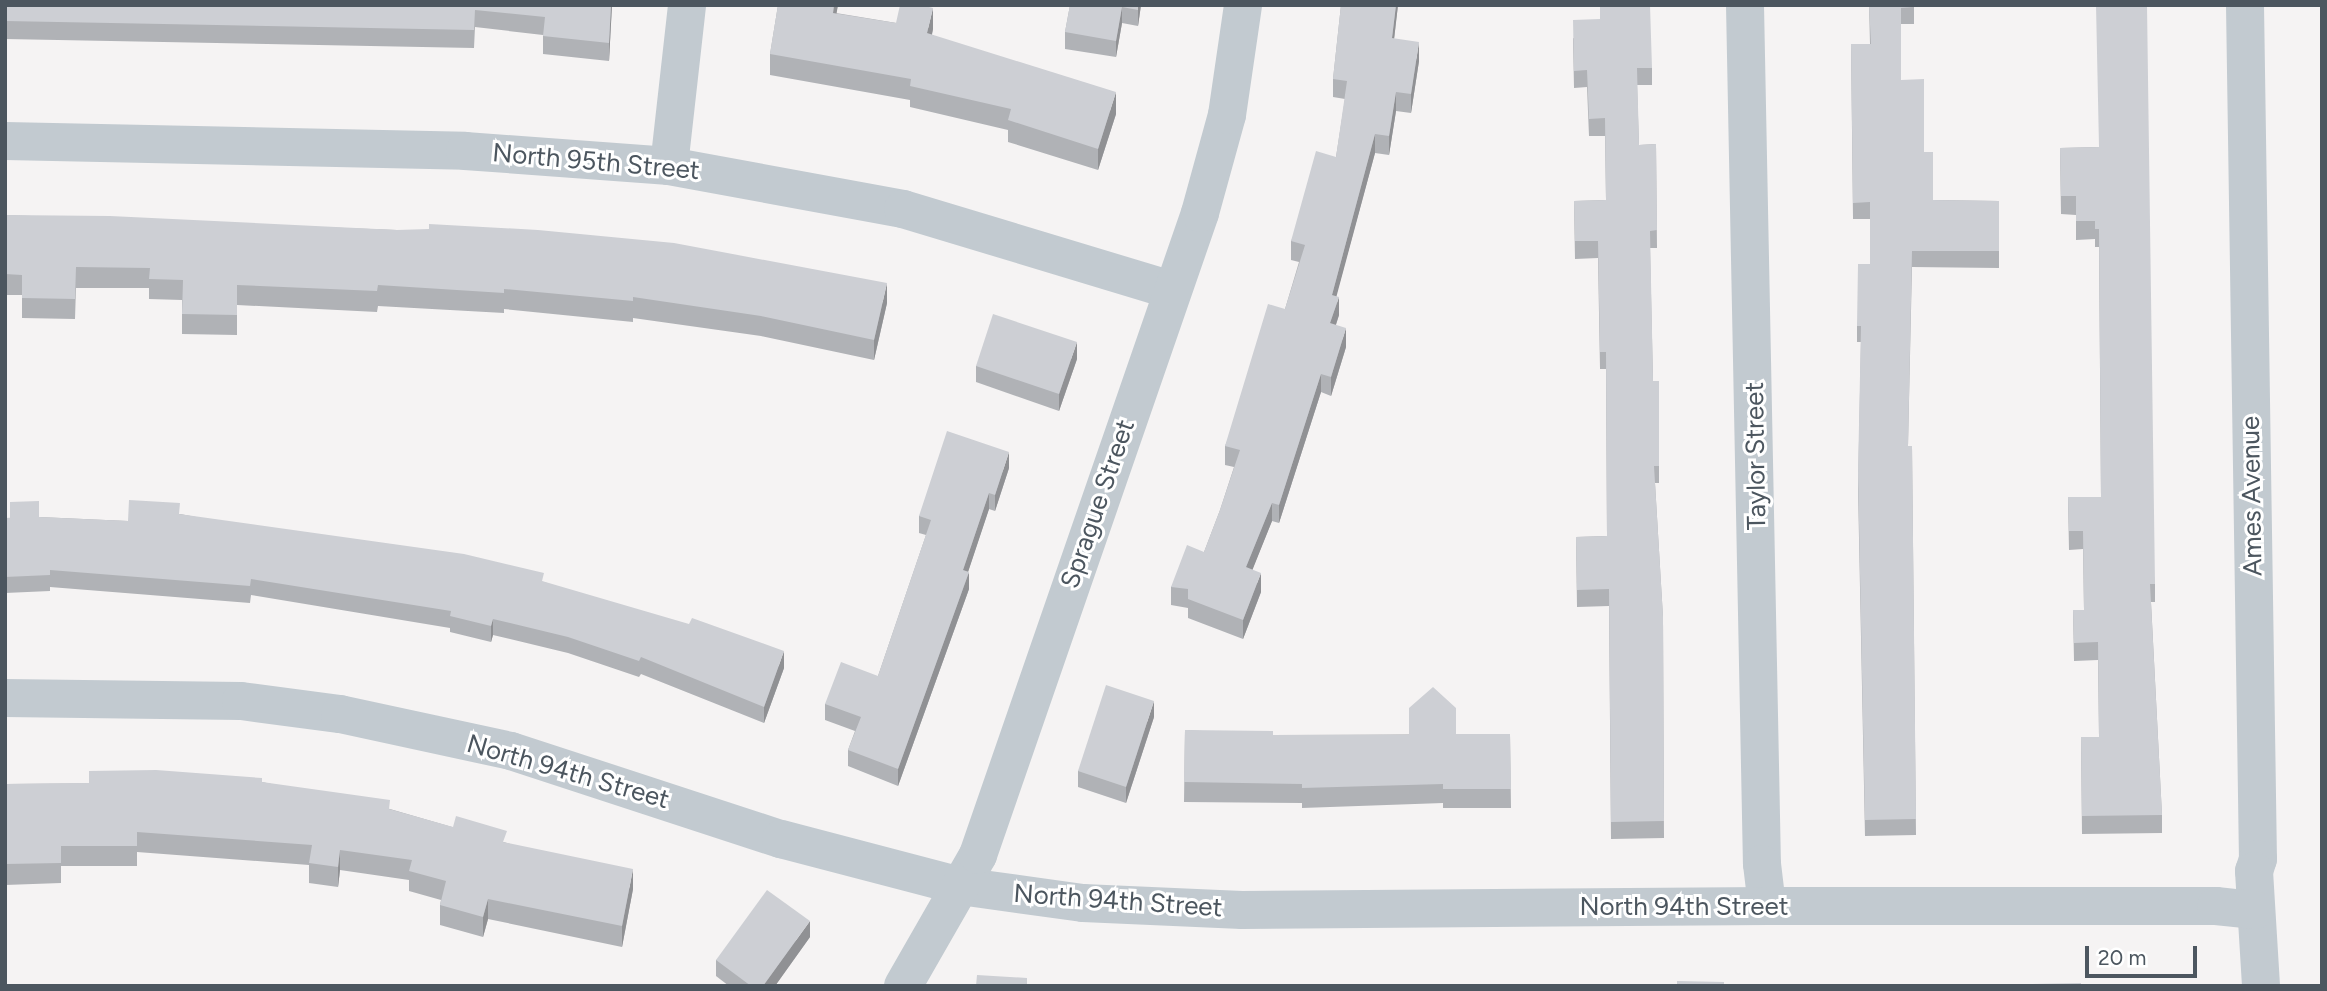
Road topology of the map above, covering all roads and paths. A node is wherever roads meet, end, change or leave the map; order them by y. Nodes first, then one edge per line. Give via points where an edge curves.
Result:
1 (687, 5) edge
2 (1243, 5) edge
3 (1745, 5) edge
4 (2245, 5) edge
5 (5, 141) edge
6 (669, 166) junction
7 (1172, 290) junction
8 (5, 698) edge
9 (960, 886) junction
10 (1768, 906) junction
11 (2255, 910) junction
12 (903, 986) edge
13 (2261, 986) edge

1 - 6 street
2 - 7 street, Sprague Street via 1227,115 1200,214
3 - 10 street, Taylor Street via 1762,864
4 - 11 street, Ames Avenue
5 - 6 street, North 95th Street via 465,150
6 - 7 street, North 95th Street via 903,209
7 - 9 street, Sprague Street via 978,855
8 - 9 street, North 94th Street via 241,701 340,714 511,751 781,839
9 - 10 street, North 94th Street via 1083,903 1242,910
9 - 12 street, Sprague Street
10 - 11 street, North 94th Street via 2216,906
11 - 13 street, Ames Avenue

